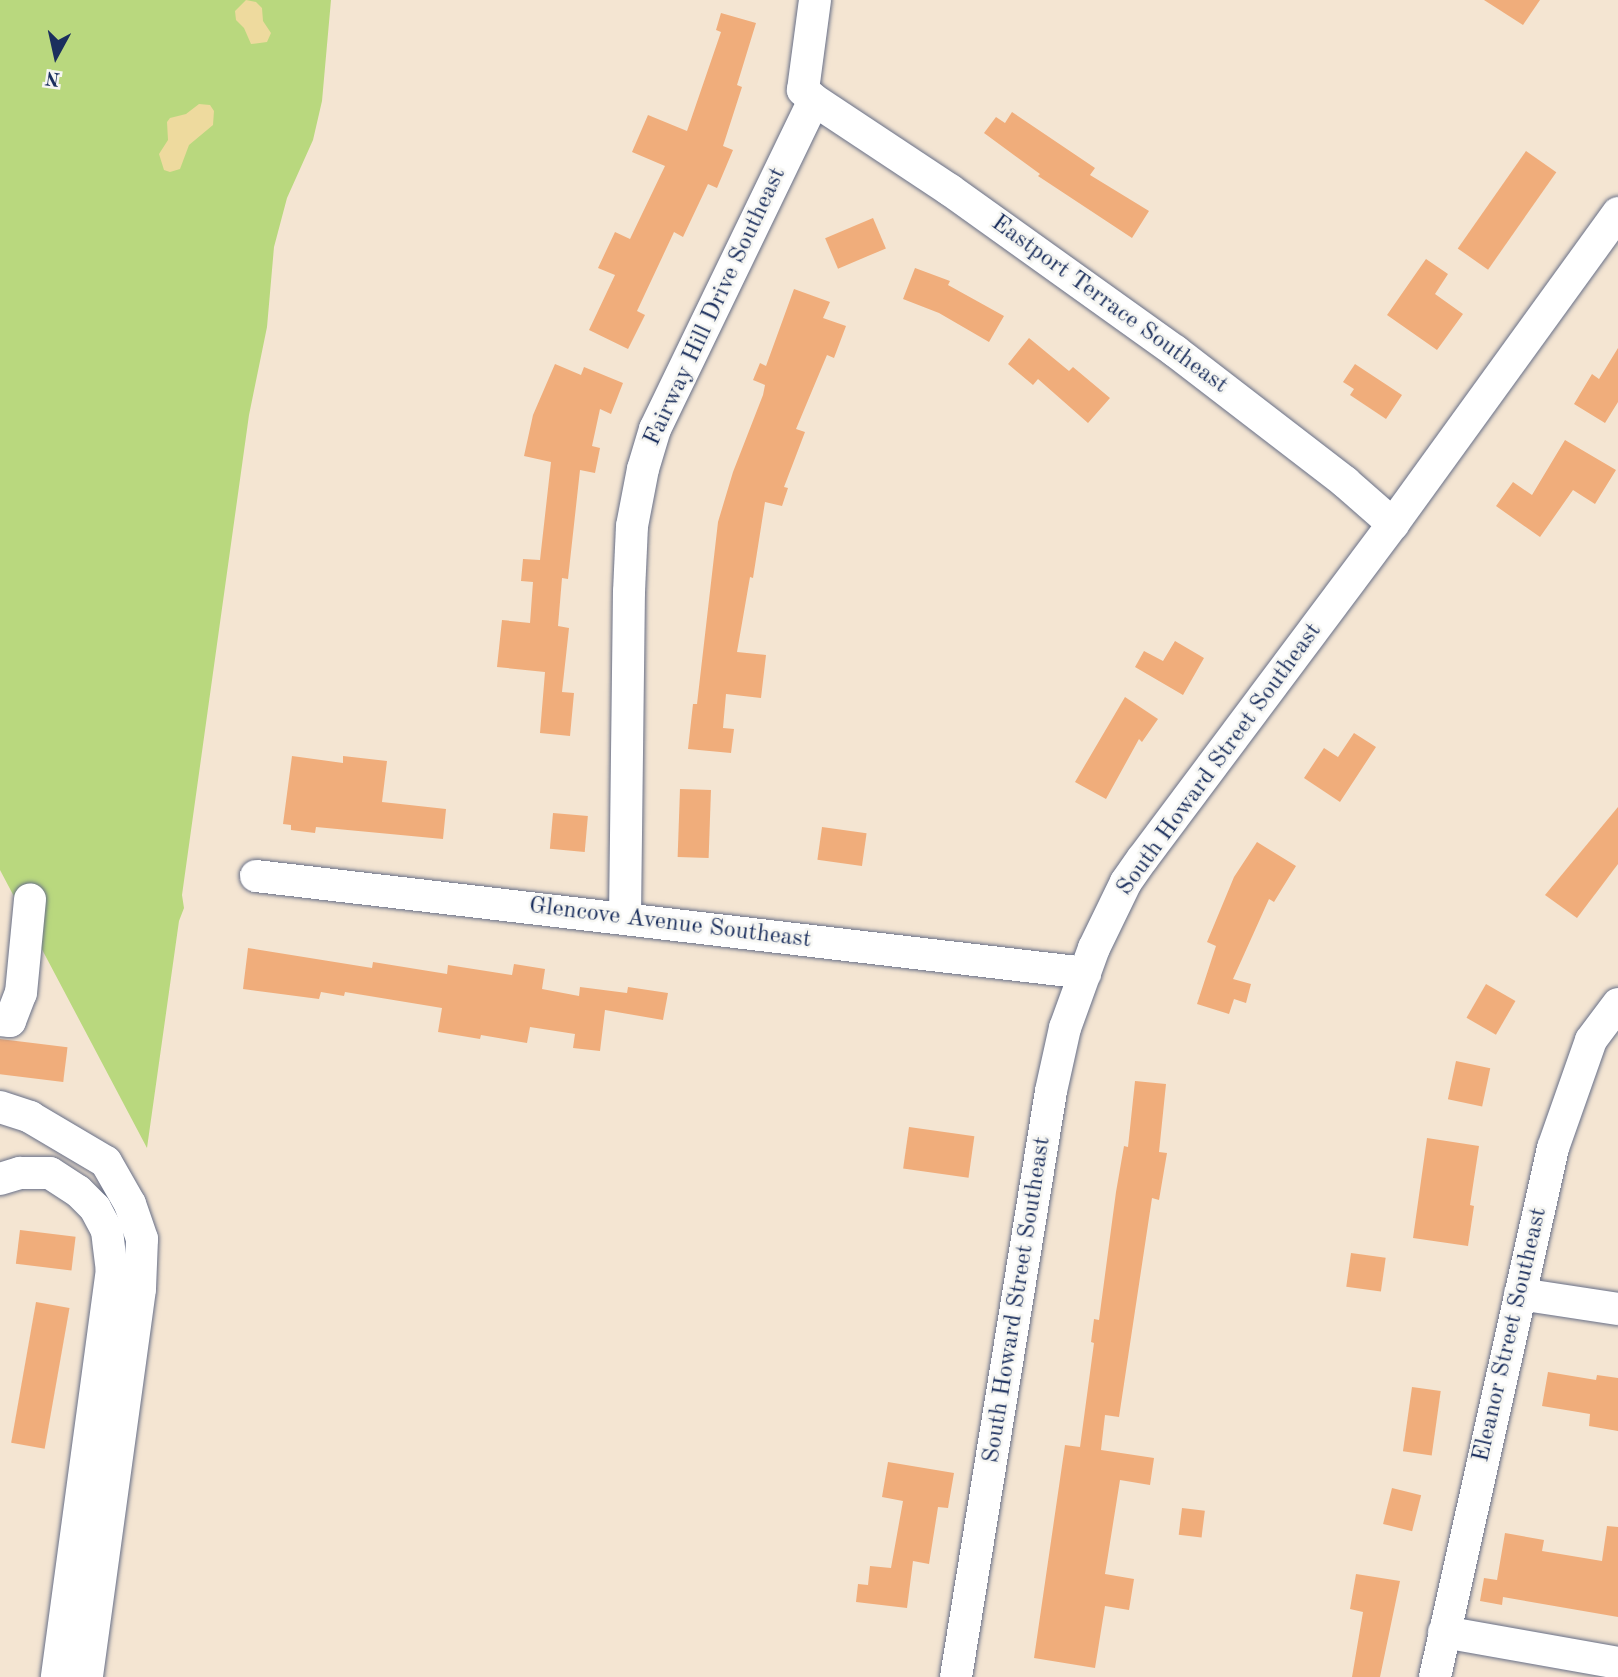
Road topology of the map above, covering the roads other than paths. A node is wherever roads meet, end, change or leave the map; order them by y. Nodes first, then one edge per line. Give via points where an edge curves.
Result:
1 (815, 0) edge
2 (814, 100) junction
3 (1618, 213) edge
4 (1393, 524) junction
5 (256, 876) dead end
6 (30, 899) dead end
7 (625, 917) junction
8 (1085, 973) junction
9 (1618, 1004) edge
10 (0, 1020) edge
11 (0, 1107) edge
12 (66, 1137) junction
13 (50, 1173) junction
14 (1, 1189) edge
15 (1520, 1294) junction
16 (1618, 1308) edge
17 (1444, 1632) junction
18 (1618, 1662) edge
19 (57, 1677) edge
20 (88, 1677) edge
21 (956, 1677) edge
22 (1435, 1677) edge

1 - 2 street via 803,90
2 - 4 street, Eastport Terrace Southeast via 950,190 1175,351
2 - 7 street, Fairway Hill Drive Southeast via 655,429 643,469 632,526 629,592
3 - 4 street, South Howard Street Southeast
4 - 8 street, South Howard Street Southeast via 1126,882
5 - 7 street, Glencove Avenue Southeast
6 - 10 street via 21,993 10,1021
7 - 8 street, Glencove Avenue Southeast
8 - 21 street, South Howard Street Southeast via 1065,1028 1051,1091
9 - 15 street, Eleanor Street Southeast via 1591,1040 1552,1148
11 - 12 street
12 - 13 street
12 - 20 street via 106,1162 130,1204 142,1239 140,1289
13 - 14 street via 20,1173
13 - 19 street via 94,1208 107,1231 112,1269
15 - 16 street
15 - 17 street, Eleanor Street Southeast
17 - 18 street
17 - 22 street, Eleanor Street Southeast

